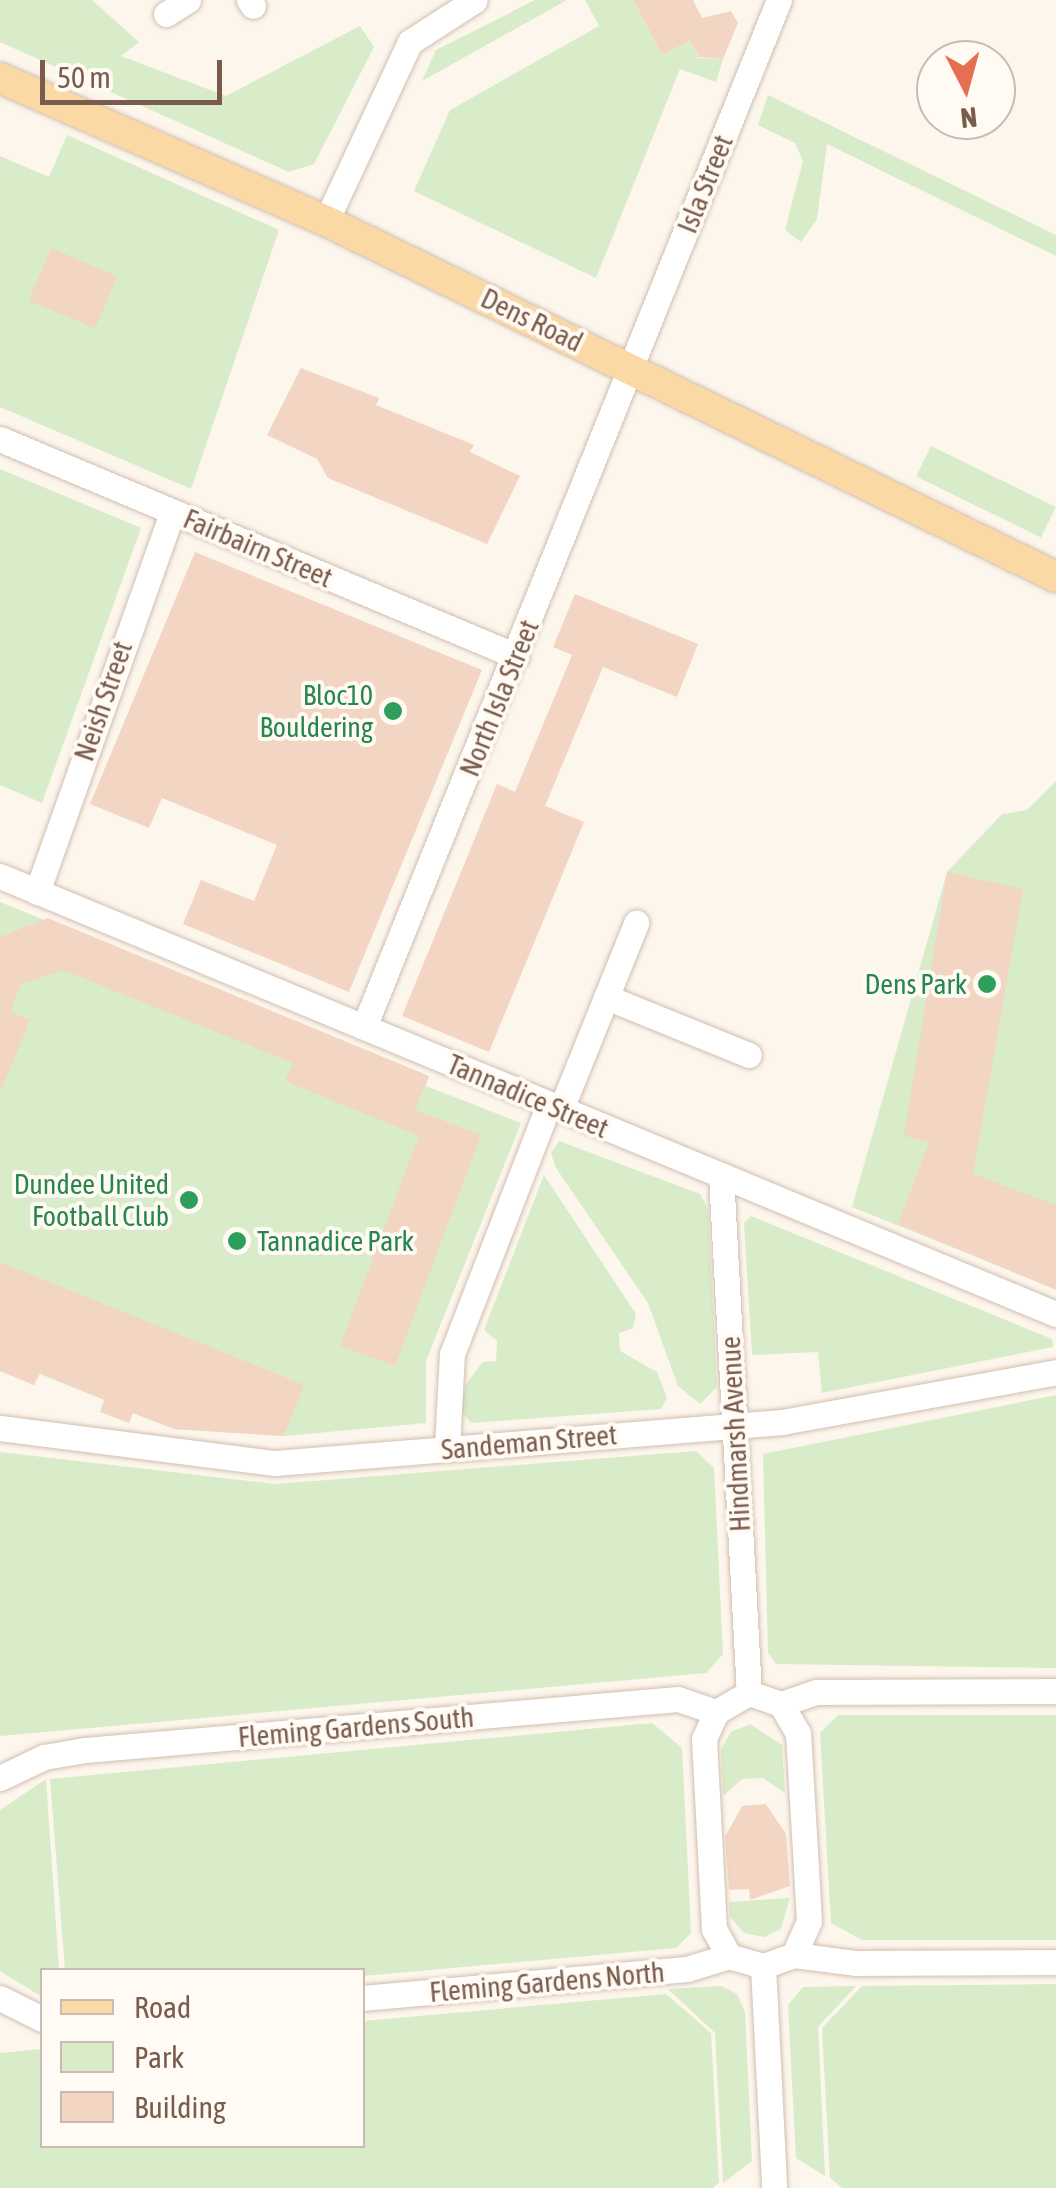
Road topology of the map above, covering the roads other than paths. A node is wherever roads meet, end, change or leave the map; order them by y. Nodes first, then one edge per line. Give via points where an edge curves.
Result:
1 (475, 0) edge
2 (779, 0) edge
3 (0, 78) edge
4 (326, 221) junction
5 (633, 368) junction
6 (0, 440) edge
7 (172, 512) junction
8 (1056, 577) edge
9 (516, 656) junction
10 (0, 876) edge
11 (37, 892) junction
12 (636, 923) dead end
13 (606, 997) junction
14 (364, 1028) junction
15 (749, 1055) dead end
16 (555, 1107) junction
17 (721, 1176) junction
18 (1056, 1314) edge
19 (1056, 1372) edge
20 (734, 1426) junction
21 (0, 1428) edge
22 (447, 1448) junction
23 (1056, 1691) edge
24 (748, 1693) junction
25 (781, 1704) junction
26 (716, 1712) junction
27 (0, 1778) edge
28 (794, 1955) junction
29 (729, 1956) junction
30 (1056, 1962) edge
31 (763, 1966) junction
32 (0, 1998) edge
33 (365, 1998) edge
34 (40, 2018) edge
35 (774, 2187) edge

1 - 4 street via 426,26 404,52
2 - 5 street, Isla Street
3 - 4 main road, Dens Road
4 - 5 main road, Dens Road
5 - 8 main road, Dens Road
5 - 9 street, North Isla Street
6 - 7 street, Fairbairn Street
7 - 9 street, Fairbairn Street
7 - 11 street, Neish Street
9 - 14 street, North Isla Street
10 - 11 street, Tannadice Street
11 - 14 street, Tannadice Street
12 - 13 street
13 - 15 street
13 - 16 street
14 - 16 street, Tannadice Street
16 - 17 street, Tannadice Street
16 - 22 street via 452,1354
17 - 18 street, Tannadice Street
17 - 20 street, Hindmarsh Avenue
19 - 20 street, Sandeman Street
20 - 22 street, Sandeman Street
20 - 24 street, Hindmarsh Avenue
21 - 22 street, Sandeman Street via 275,1463
23 - 25 street via 816,1692
24 - 25 street
24 - 26 street
25 - 28 street via 798,1733 806,1870 808,1921
26 - 27 street, Fleming Gardens South via 678,1699 85,1750 44,1757
26 - 29 street via 704,1739 712,1893 714,1929
28 - 30 street via 856,1963
28 - 31 street
29 - 31 street
29 - 33 street, Fleming Gardens North via 687,1969
31 - 35 street
32 - 34 street

